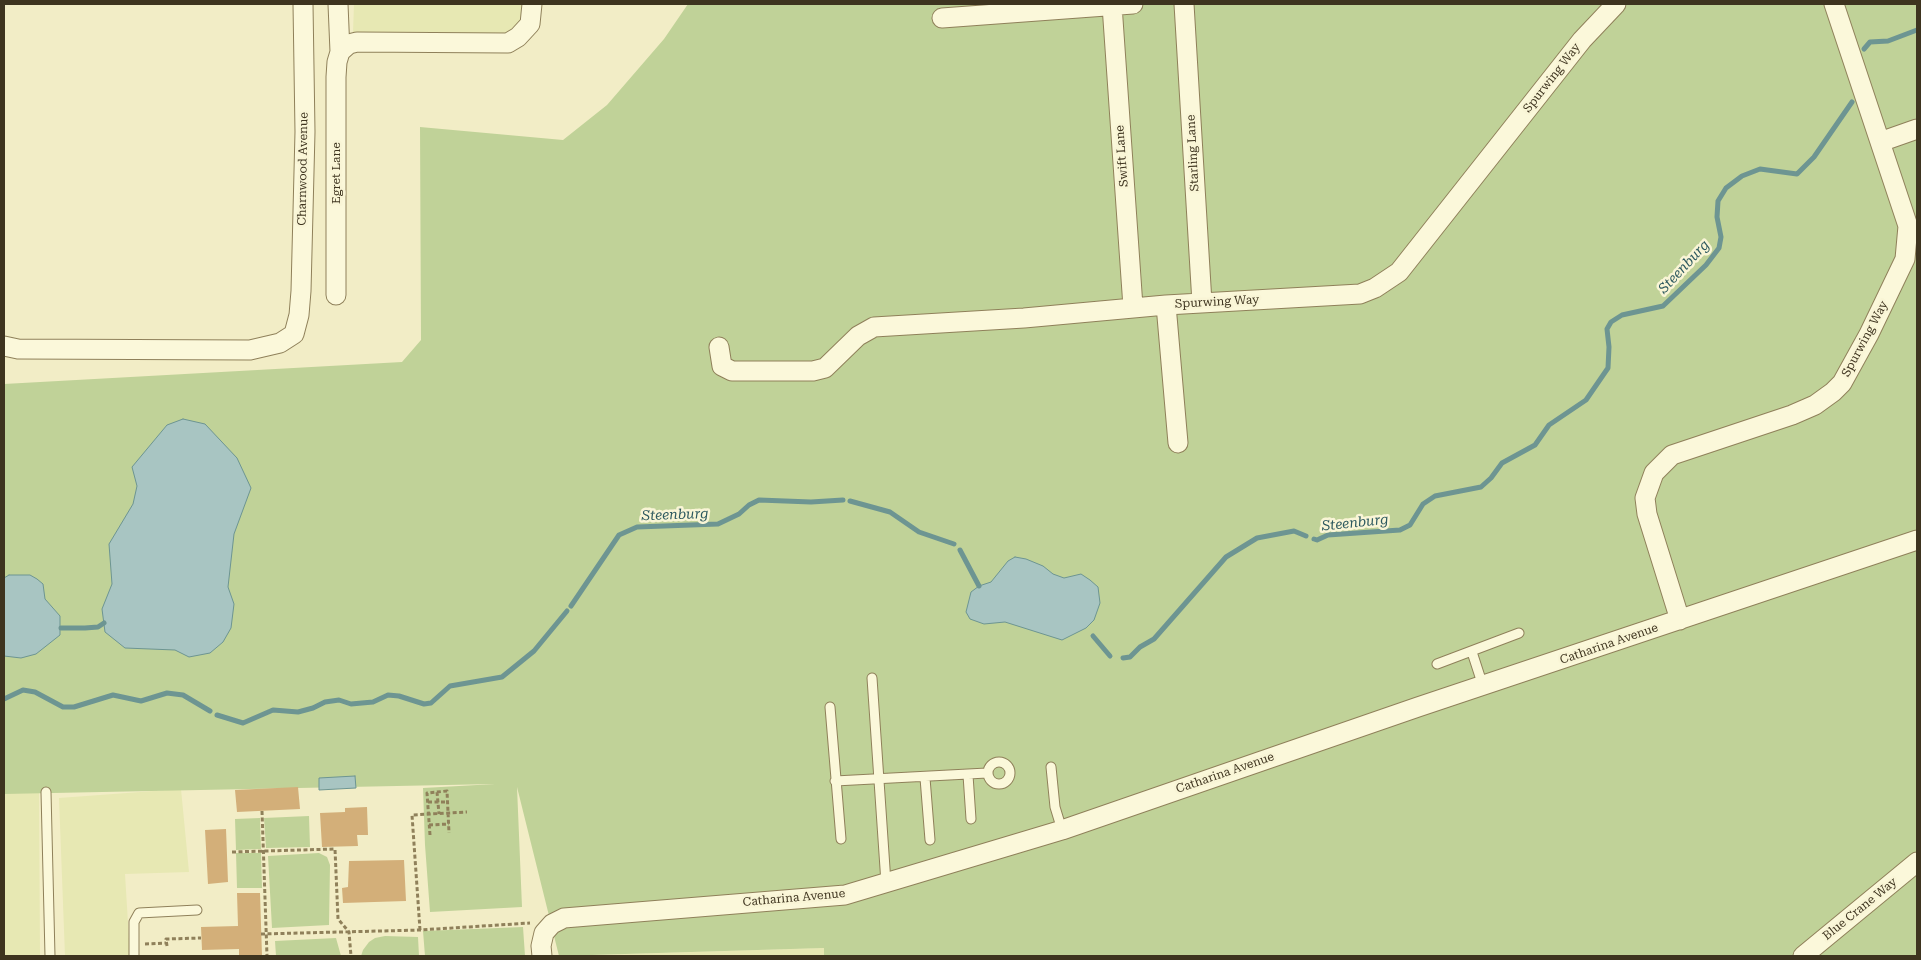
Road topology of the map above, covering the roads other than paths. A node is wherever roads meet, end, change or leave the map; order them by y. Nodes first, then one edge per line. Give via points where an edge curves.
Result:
1 (303, 4) edge
2 (338, 4) edge
3 (532, 4) edge
4 (1133, 4) edge
5 (1184, 4) edge
6 (1616, 4) edge
7 (1834, 4) edge
8 (1112, 5) junction
9 (942, 18) dead end
10 (340, 52) junction
11 (1917, 129) edge
12 (1880, 142) junction
13 (336, 296) dead end
14 (1202, 303) junction
15 (1166, 305) junction
16 (1133, 307) junction
17 (4, 346) edge
18 (719, 346) dead end
19 (1178, 443) dead end
20 (1917, 540) edge
21 (1680, 620) junction
22 (1520, 633) dead end
23 (1472, 652) junction
24 (1437, 664) dead end
25 (872, 678) dead end
26 (1484, 686) junction
27 (830, 707) dead end
28 (1051, 767) dead end
29 (987, 773) dead end
30 (968, 775) junction
31 (925, 778) junction
32 (879, 780) junction
33 (835, 782) junction
34 (46, 792) dead end
35 (971, 819) dead end
36 (1062, 830) junction
37 (841, 839) dead end
38 (930, 840) dead end
39 (1917, 862) edge
40 (886, 883) junction
41 (198, 910) dead end
42 (50, 956) edge
43 (134, 956) edge
44 (542, 956) edge
45 (1803, 956) edge

1 - 17 street, Charnwood Avenue via 305,132 301,291 294,334 280,343 250,350 18,349
2 - 10 street, Egret Lane
3 - 10 street via 530,24 508,43 357,42
4 - 8 street
5 - 14 street, Starling Lane
6 - 14 street, Spurwing Way via 1582,40 1392,278 1360,294
7 - 12 street, Spurwing Way
8 - 9 street
8 - 16 street, Swift Lane
10 - 13 street, Egret Lane via 336,77
11 - 12 street
12 - 21 street, Spurwing Way via 1908,226 1905,259 1842,383 1826,398 1792,415 1672,455 1654,473 1649,484 1645,498 1647,514
14 - 15 street, Spurwing Way
15 - 16 street, Spurwing Way
15 - 19 street
16 - 18 street, Spurwing Way via 1024,318 874,327 858,336 825,368 813,371 732,371 722,366
20 - 21 street, Catharina Avenue
21 - 26 street, Catharina Avenue
22 - 23 lane
23 - 24 lane
23 - 26 lane
25 - 32 lane
26 - 36 street, Catharina Avenue
27 - 33 lane
28 - 36 lane via 1054,807
29 - 30 lane
30 - 31 lane
30 - 35 lane
31 - 32 lane
31 - 38 lane
32 - 33 lane
32 - 40 lane
33 - 37 lane
34 - 42 lane
36 - 40 street, Catharina Avenue
39 - 45 street, Blue Crane Way
40 - 44 street, Catharina Avenue via 845,895 564,918 547,928 542,938
41 - 43 lane via 139,913 134,922

